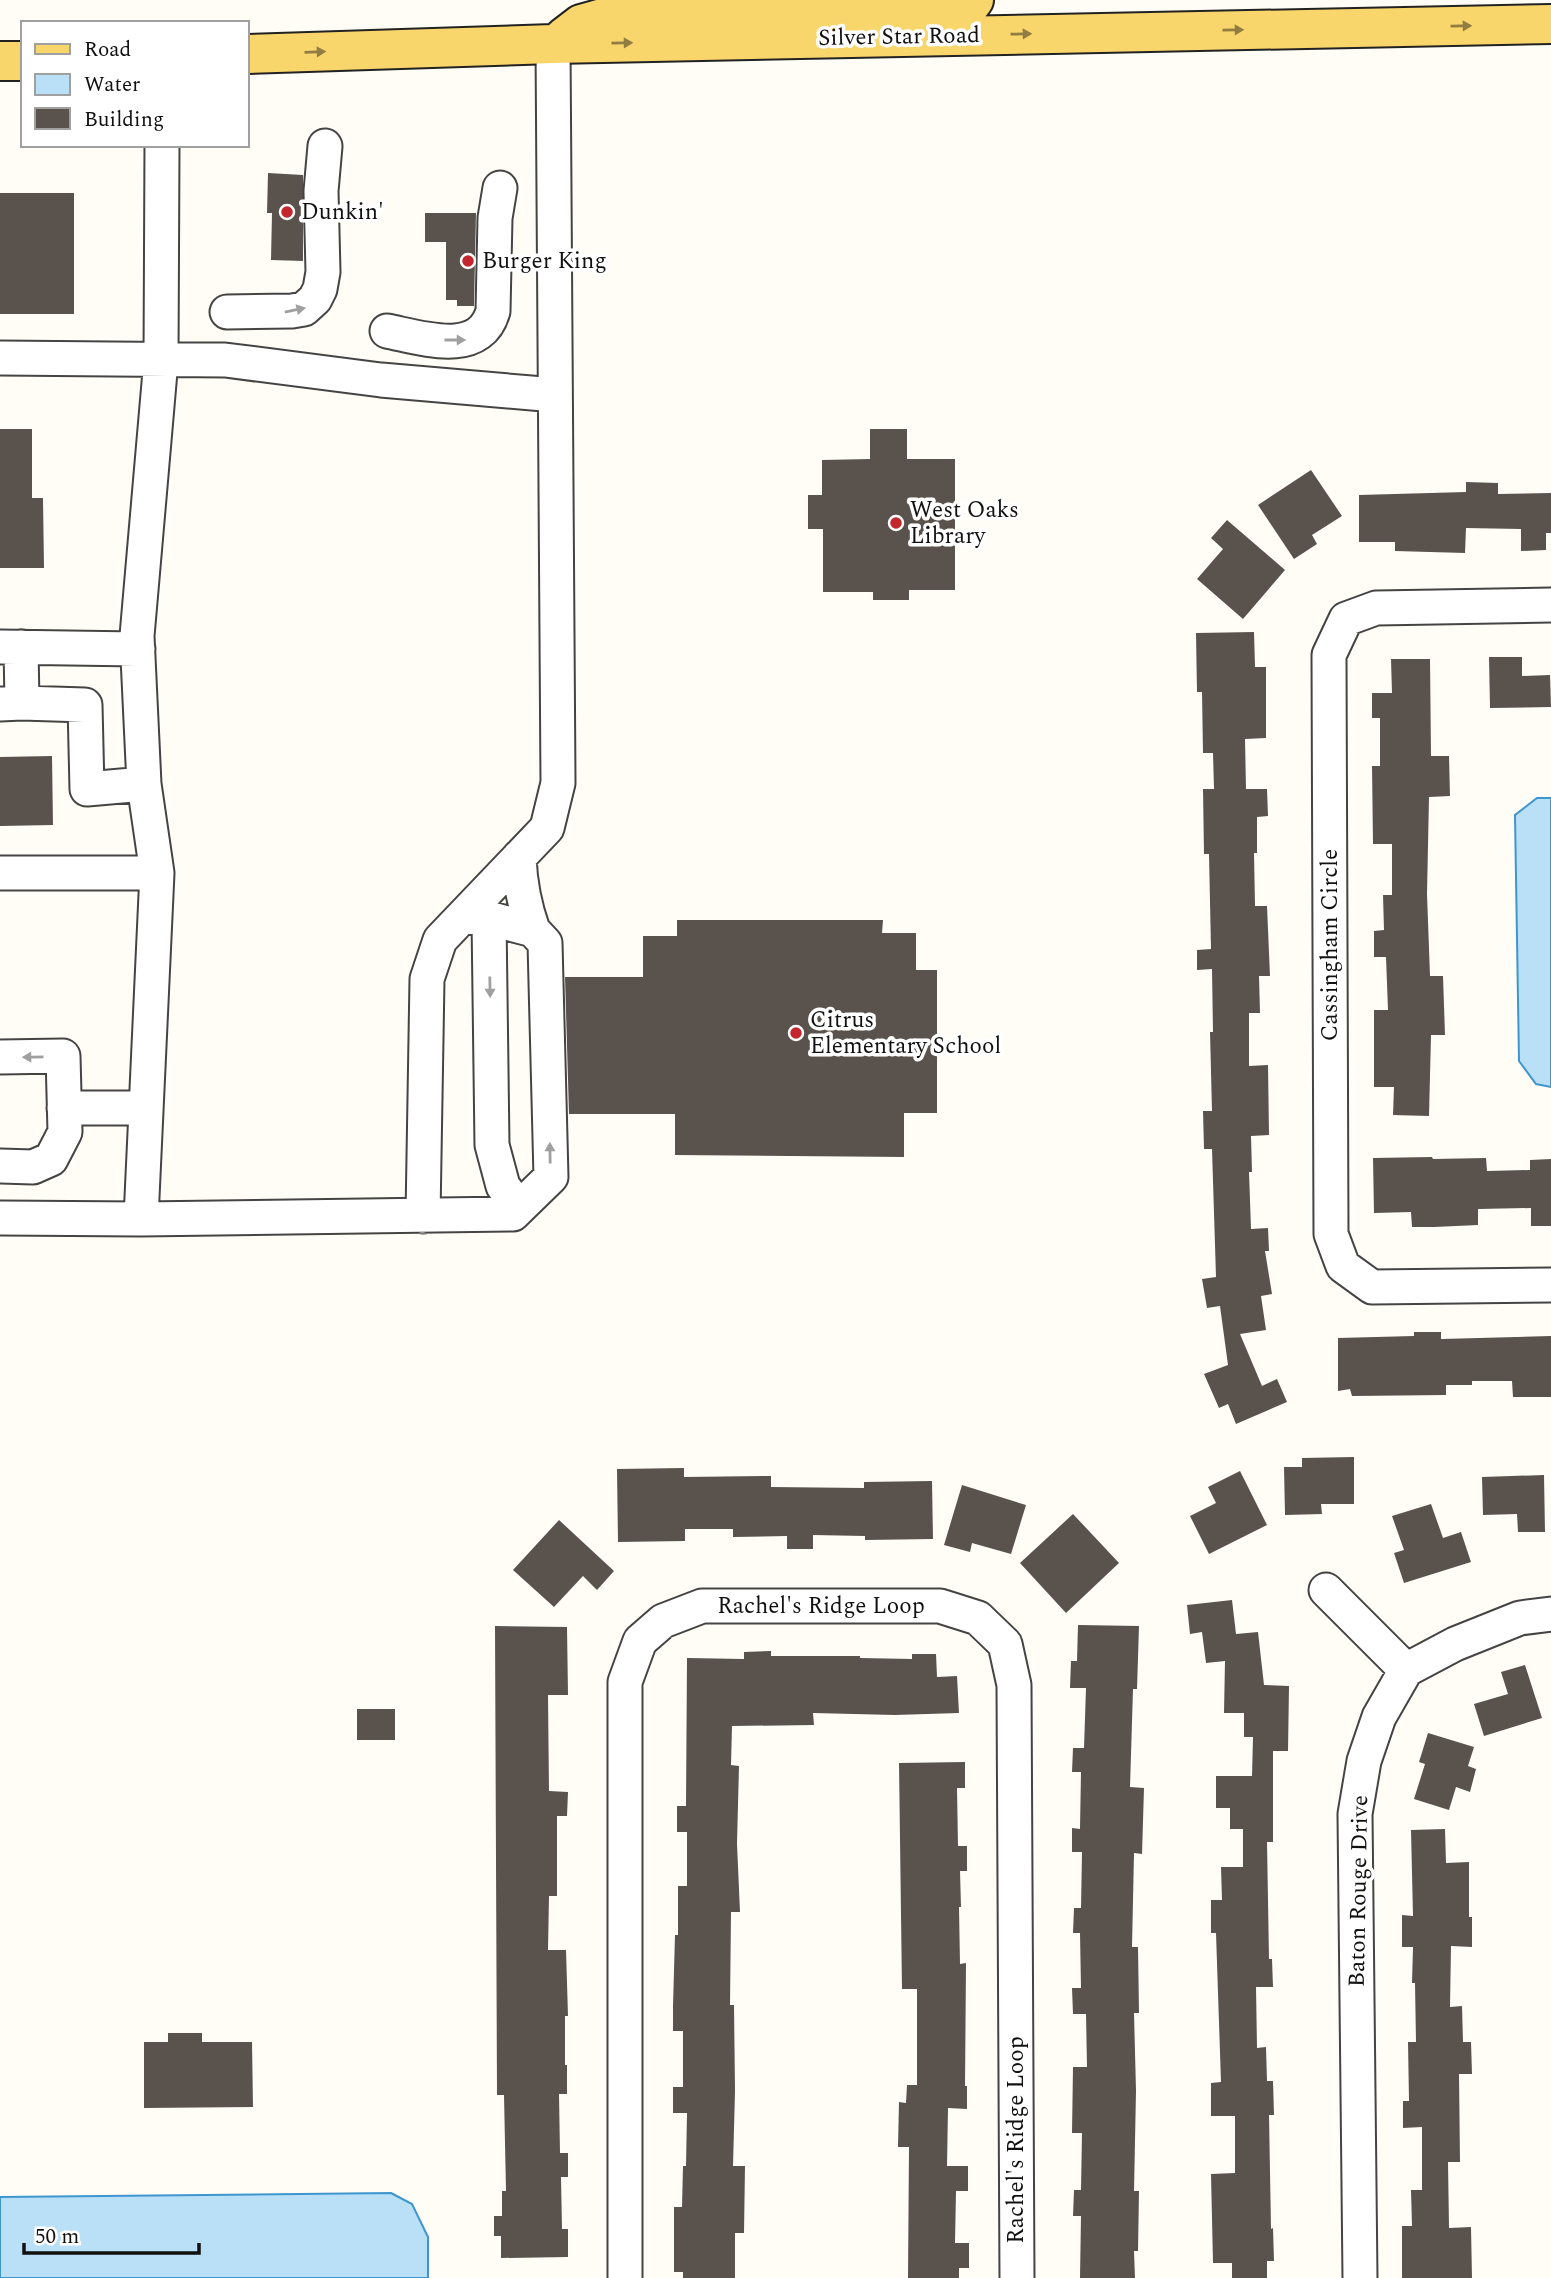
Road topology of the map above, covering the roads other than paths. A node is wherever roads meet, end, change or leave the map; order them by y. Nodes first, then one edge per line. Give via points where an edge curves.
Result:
1 (974, 0) edge
2 (1544, 17) edge
3 (553, 44) junction
4 (248, 54) edge
5 (0, 61) edge
6 (21, 61) edge
7 (325, 146) dead end
8 (162, 147) edge
9 (500, 188) dead end
10 (227, 312) dead end
11 (387, 331) dead end
12 (0, 358) edge
13 (161, 360) junction
14 (555, 395) junction
15 (1551, 605) edge
16 (10, 647) edge
17 (138, 649) junction
18 (11, 704) edge
19 (144, 784) junction
20 (519, 857) junction
21 (0, 873) edge
22 (157, 873) junction
23 (476, 919) junction
24 (533, 930) junction
25 (0, 1057) edge
26 (64, 1108) junction
27 (146, 1108) junction
28 (0, 1166) edge
29 (519, 1208) junction
30 (424, 1216) junction
31 (0, 1218) edge
32 (141, 1219) junction
33 (1551, 1285) edge
34 (1326, 1590) dead end
35 (1551, 1614) edge
36 (1406, 1670) junction
37 (625, 2278) edge
38 (1017, 2278) edge
39 (1360, 2278) edge

1 - 3 main road via 971,4 617,14 581,24
3 -> 2 main road, Silver Star Road
4 -> 3 main road, Silver Star Road
3 - 14 street
5 - 6 main road
10 -> 7 street via 292,311 304,309 315,299 323,272
8 - 13 street
11 -> 9 street via 462,341 487,325 493,311
12 - 13 street
13 - 14 street via 225,360
13 - 17 street
14 - 20 street via 558,783 547,828
15 - 33 street, Cassingham Circle via 1376,608 1346,619 1329,655 1329,668 1331,1234 1343,1266 1373,1287
16 - 17 street
16 - 18 street
17 - 19 street
18 - 19 street via 85,705 88,789
19 - 22 street
20 - 23 street
20 - 24 street via 520,881
21 - 22 street
22 - 27 street
23 - 24 street
23 -> 29 street via 492,1145 503,1186
23 - 30 street via 440,940 427,979
29 -> 24 street via 551,1177 545,943
26 -> 25 street via 63,1056
26 - 27 street
26 - 28 street via 65,1132 51,1159 33,1167
27 - 32 street
29 - 30 street via 513,1214
30 - 32 street
31 - 32 street
34 - 36 street
35 - 36 street via 1520,1618
36 - 39 street, Baton Rouge Drive via 1379,1717 1364,1761 1355,1814
37 - 38 street, Rachel's Ridge Loop via 625,1682 640,1641 663,1621 702,1606 940,1606 978,1618 1005,1644 1013,1685

